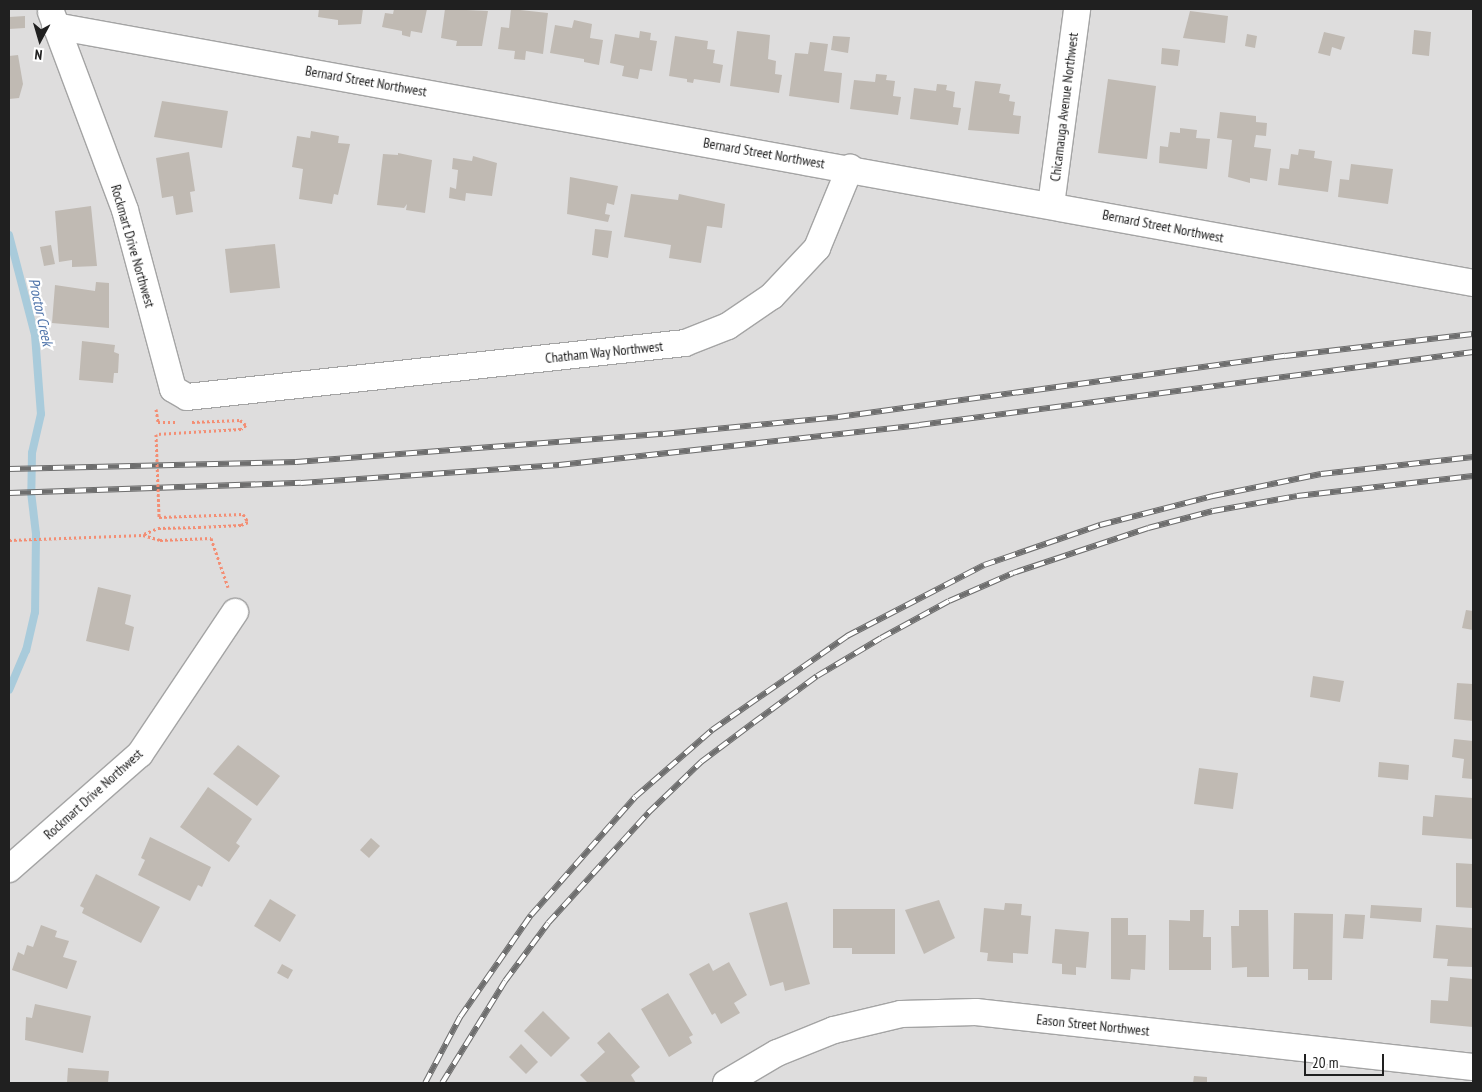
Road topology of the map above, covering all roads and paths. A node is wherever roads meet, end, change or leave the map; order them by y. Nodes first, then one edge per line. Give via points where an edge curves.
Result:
1 (1077, 9) edge
2 (52, 17) edge
3 (850, 168) junction
4 (1051, 205) junction
5 (1473, 283) edge
6 (273, 388) joint
7 (192, 422) dead end
8 (143, 535) junction
9 (9, 540) edge
10 (235, 612) joint
11 (9, 869) edge
12 (1473, 1067) edge
13 (726, 1083) edge

1 - 4 street, Chicamauga Avenue Northwest
2 - 3 street, Bernard Street Northwest
2 - 6 street, Rockmart Drive Northwest via 125,210 173,389 187,397
3 - 4 street, Bernard Street Northwest
3 - 6 street, Chatham Way Northwest via 842,196 817,248 772,296 728,326 685,343
4 - 5 street, Bernard Street Northwest
7 - 8 path, bridge via 240,420 246,425 241,429 156,434 159,517 243,514 248,522 241,525 158,528
8 - 9 path
8 - 10 path via 160,540 211,538
10 - 11 street, Rockmart Drive Northwest via 140,754
12 - 13 street, Eason Street Northwest via 976,1012 901,1014 834,1030 777,1053

